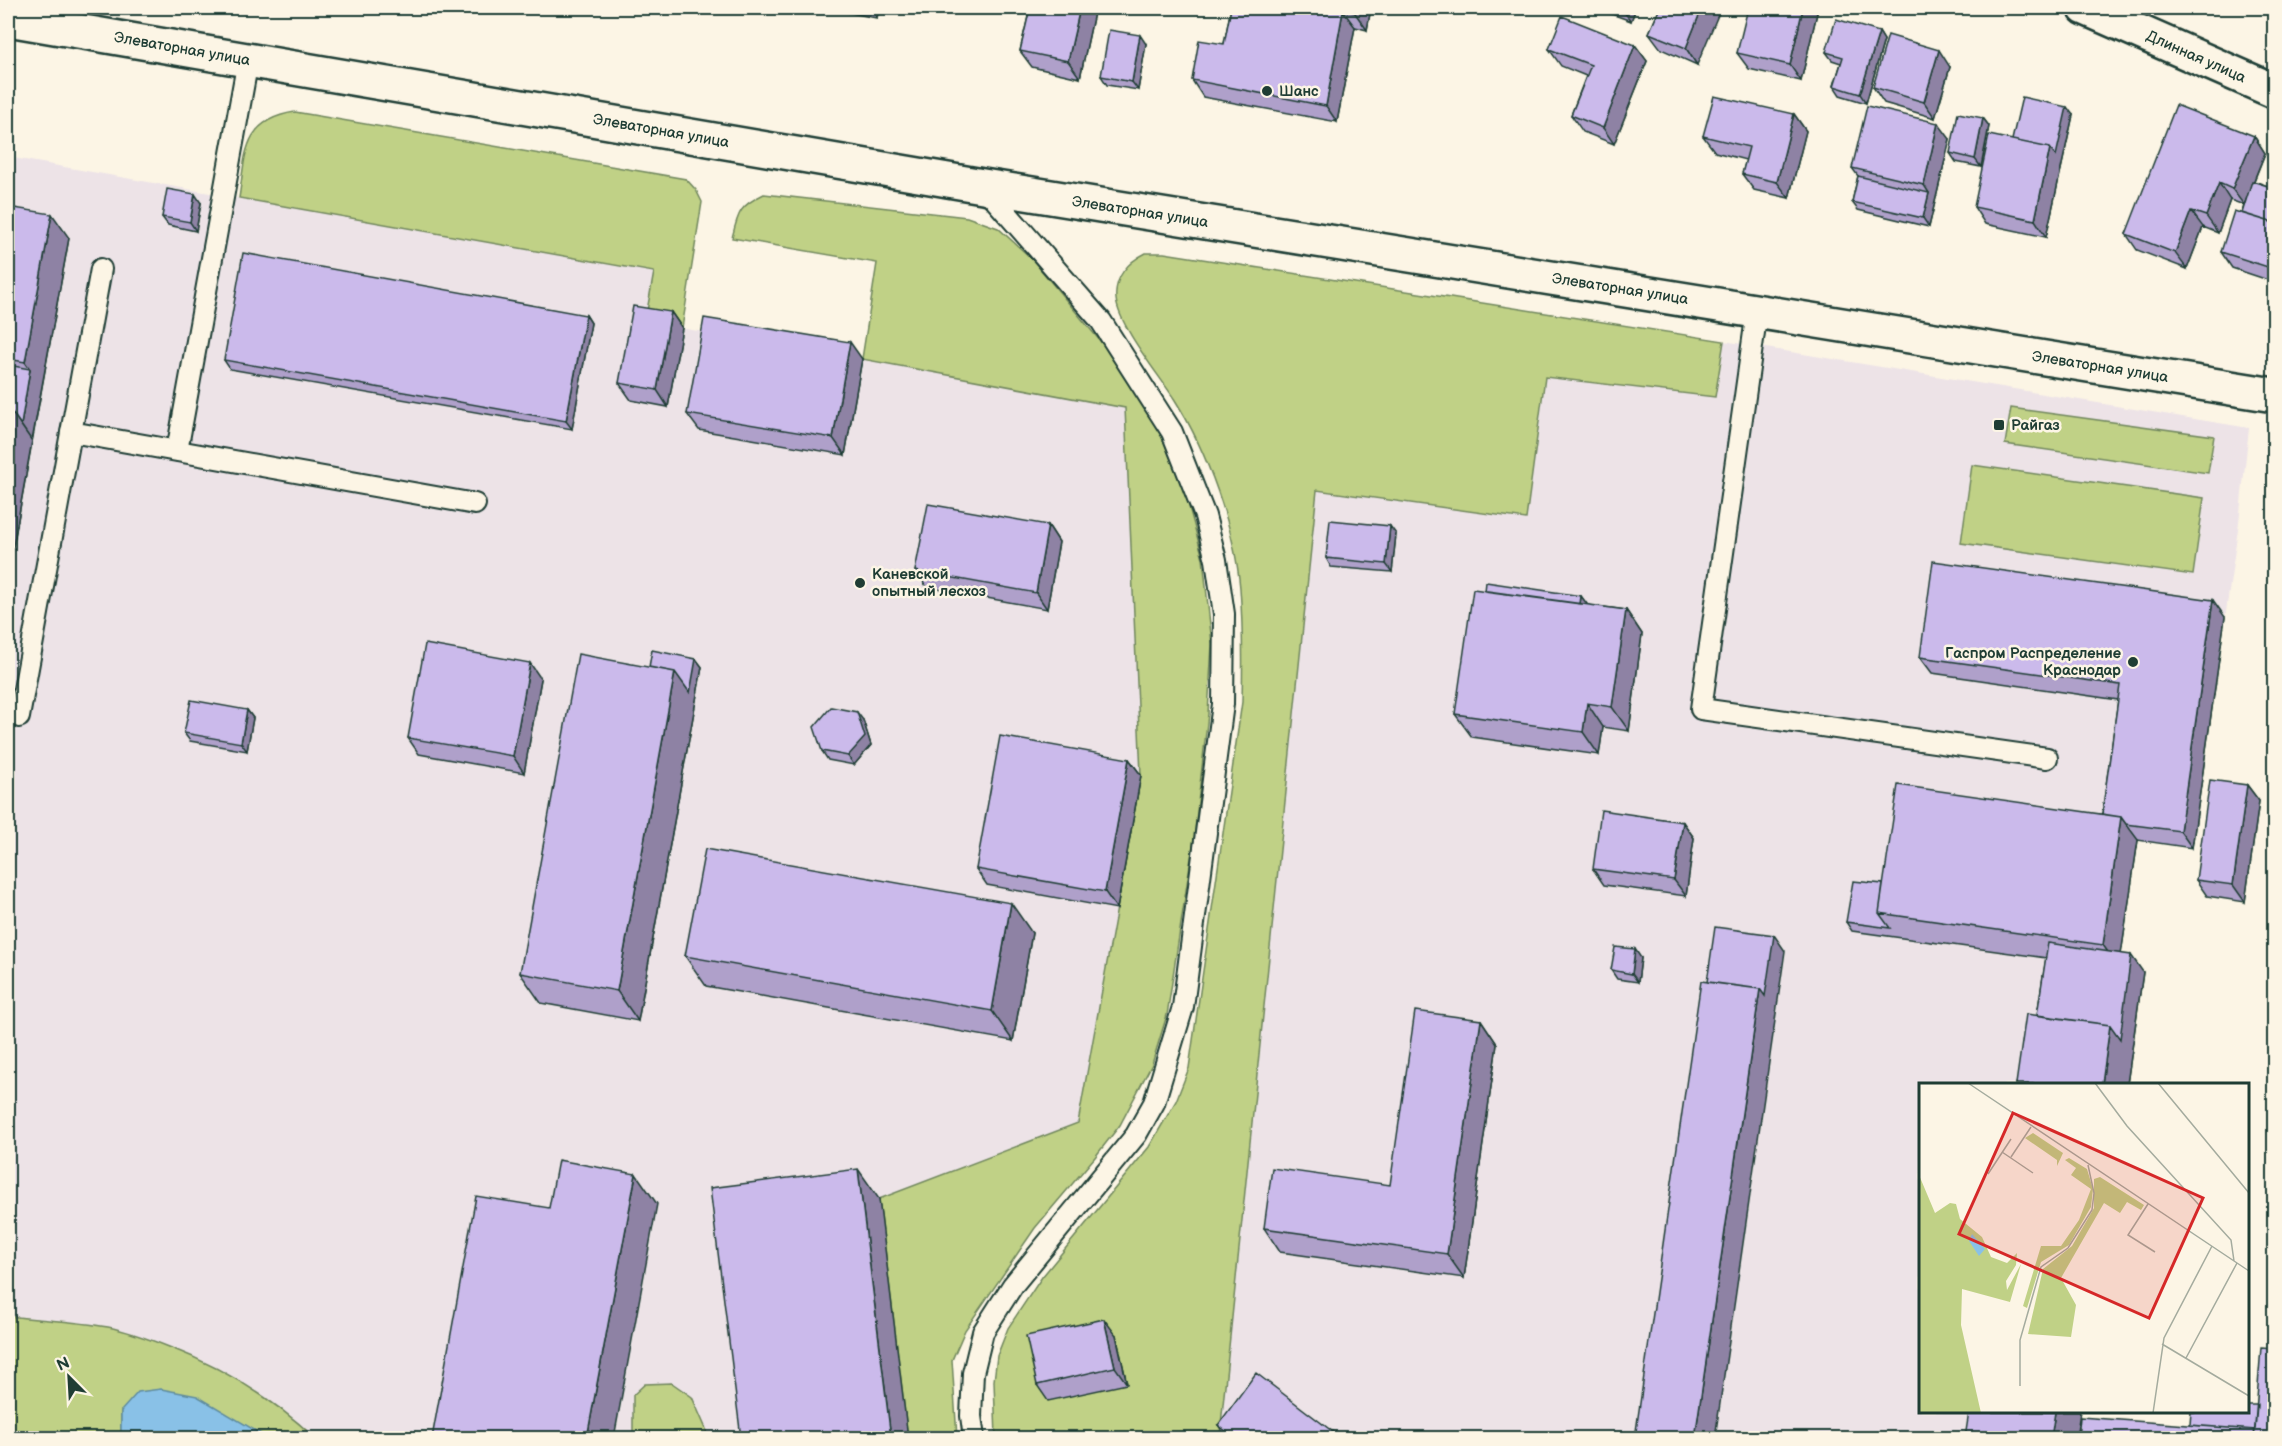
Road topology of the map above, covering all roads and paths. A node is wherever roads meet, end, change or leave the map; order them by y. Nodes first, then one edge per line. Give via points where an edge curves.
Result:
1 (2085, 8) edge
2 (8, 19) edge
3 (248, 60) junction
4 (2274, 91) edge
5 (983, 186) junction
6 (100, 269) dead end
7 (1757, 311) junction
8 (2274, 395) edge
9 (71, 432) junction
10 (177, 451) junction
11 (476, 504) dead end
12 (19, 717) dead end
13 (2047, 758) dead end
14 (974, 1438) edge

1 - 4 street, Длинная улица
2 - 3 street, Элеваторная улица
3 - 5 street, Элеваторная улица
3 - 10 lane
5 - 7 street, Элеваторная улица
5 - 14 lane via 1101,321 1172,432 1205,516 1216,560 1224,614 1225,658 1223,704 1184,1007 1154,1102 1136,1135 1014,1285 983,1332 973,1373
6 - 9 lane
7 - 8 street, Элеваторная улица
7 - 13 lane via 1701,709
9 - 10 lane
9 - 12 lane
10 - 11 lane

